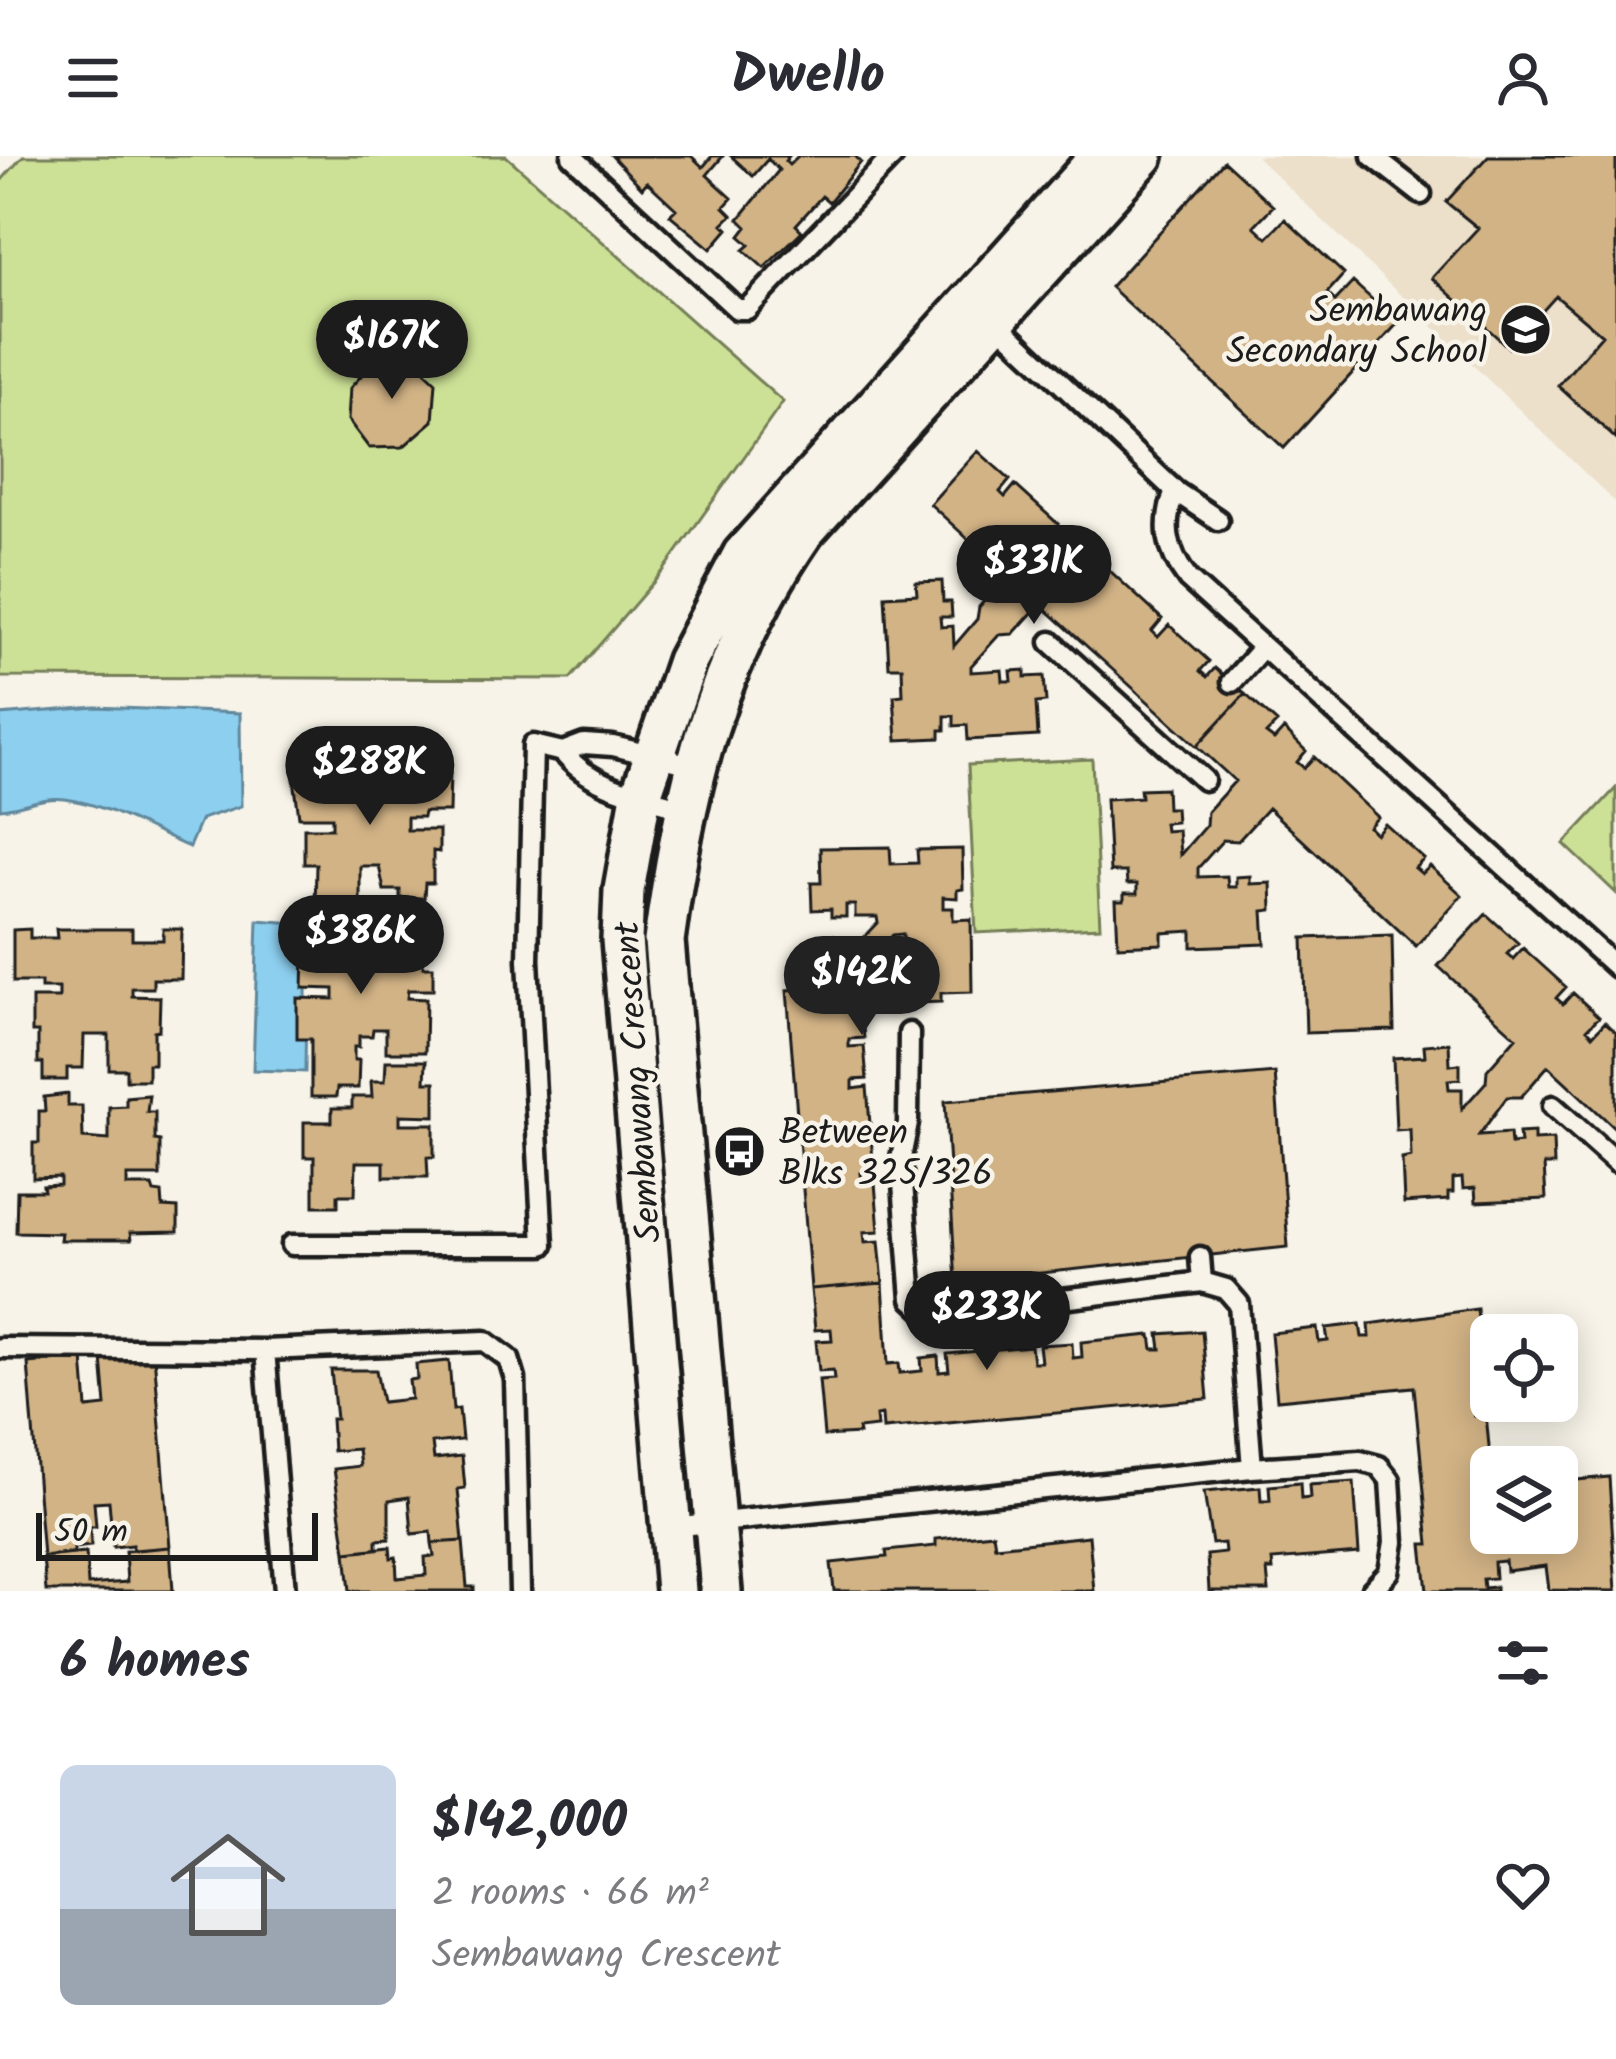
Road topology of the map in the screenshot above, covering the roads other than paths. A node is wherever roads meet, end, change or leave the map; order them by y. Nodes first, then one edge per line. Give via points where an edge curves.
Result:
1 (891, 156) edge
2 (1101, 156) edge
3 (1143, 156) edge
4 (1372, 156) edge
5 (583, 160) edge
6 (1421, 194) dead end
7 (984, 309) junction
8 (1175, 491) junction
9 (1218, 520) dead end
10 (1051, 642) dead end
11 (1264, 647) junction
12 (1232, 682) dead end
13 (563, 752) junction
14 (657, 755) junction
15 (696, 766) junction
16 (1204, 780) dead end
17 (641, 795) junction
18 (688, 808) junction
19 (1616, 968) edge
20 (909, 1033) dead end
21 (1552, 1106) dead end
22 (1616, 1162) edge
23 (292, 1245) dead end
24 (1200, 1257) dead end
25 (1202, 1282) junction
26 (0, 1348) edge
27 (265, 1351) junction
28 (1252, 1468) junction
29 (716, 1522) junction
30 (670, 1527) junction
31 (285, 1591) edge
32 (520, 1591) edge
33 (676, 1591) edge
34 (721, 1591) edge
35 (1371, 1591) edge

1 - 5 lane via 747,309 737,309
2 - 7 street, Sembawang Crescent
3 - 7 street, Sembawang Crescent
4 - 6 lane
7 - 8 lane
7 - 14 street, Sembawang Crescent via 743,555 687,662
7 - 15 street, Sembawang Crescent via 771,580 717,692
8 - 9 lane
8 - 11 lane via 1166,525 1175,562
10 - 16 lane via 1178,743
11 - 12 lane
11 - 19 lane
13 - 14 lane via 584,744
13 - 17 lane via 578,771
13 - 23 lane via 533,745 528,960 543,1245
14 - 15 lane
14 - 17 street, Sembawang Crescent
15 - 18 street, Sembawang Crescent
17 - 18 lane
17 - 30 street, Sembawang Crescent via 622,940
18 - 29 street, Sembawang Crescent via 664,941
20 - 25 lane via 902,1158 912,1299 926,1312
21 - 22 lane
24 - 25 lane
25 - 28 lane via 1240,1304
26 - 27 lane
27 - 31 lane
27 - 32 lane via 485,1341 509,1358
28 - 29 lane
28 - 35 lane via 1379,1466 1390,1480 1394,1542 1389,1572
29 - 30 lane
29 - 34 street, Sembawang Crescent
30 - 33 street, Sembawang Crescent

